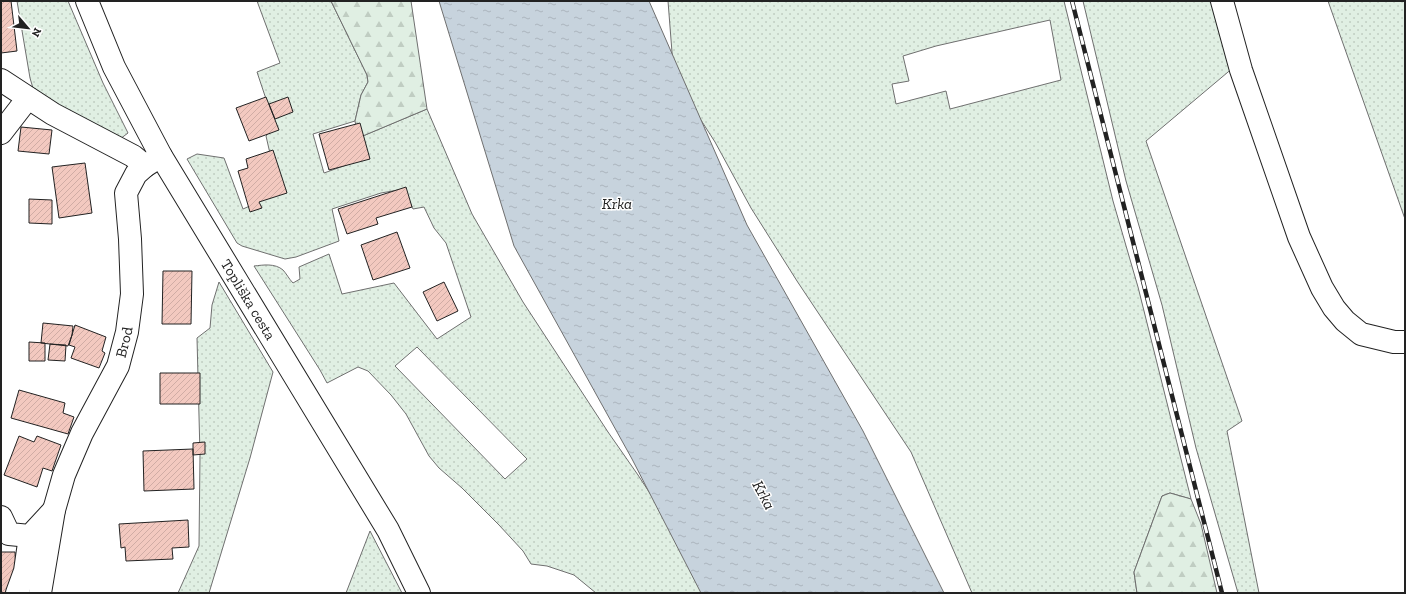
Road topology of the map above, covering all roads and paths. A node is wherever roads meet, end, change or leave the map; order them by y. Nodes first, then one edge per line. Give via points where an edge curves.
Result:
1 (87, 1) edge
2 (1222, 1) edge
3 (1, 80) edge
4 (28, 98) junction
5 (1, 133) edge
6 (153, 161) junction
7 (1405, 342) edge
8 (54, 510) junction
9 (1, 517) edge
10 (30, 536) junction
11 (17, 593) edge
12 (40, 593) edge
13 (419, 593) edge

1 - 6 street, Topliška cesta
2 - 7 street via 1241,70 1299,237 1322,288 1334,308 1361,334
3 - 4 street
4 - 5 street
4 - 6 street via 133,156
6 - 8 street, Brod via 136,174 126,193 132,294 127,332 118,366 82,433 64,475
6 - 13 street, Topliška cesta via 388,530
8 - 10 street, Brod
8 - 12 street, Brod
9 - 10 street via 9,534
10 - 11 street via 25,571

